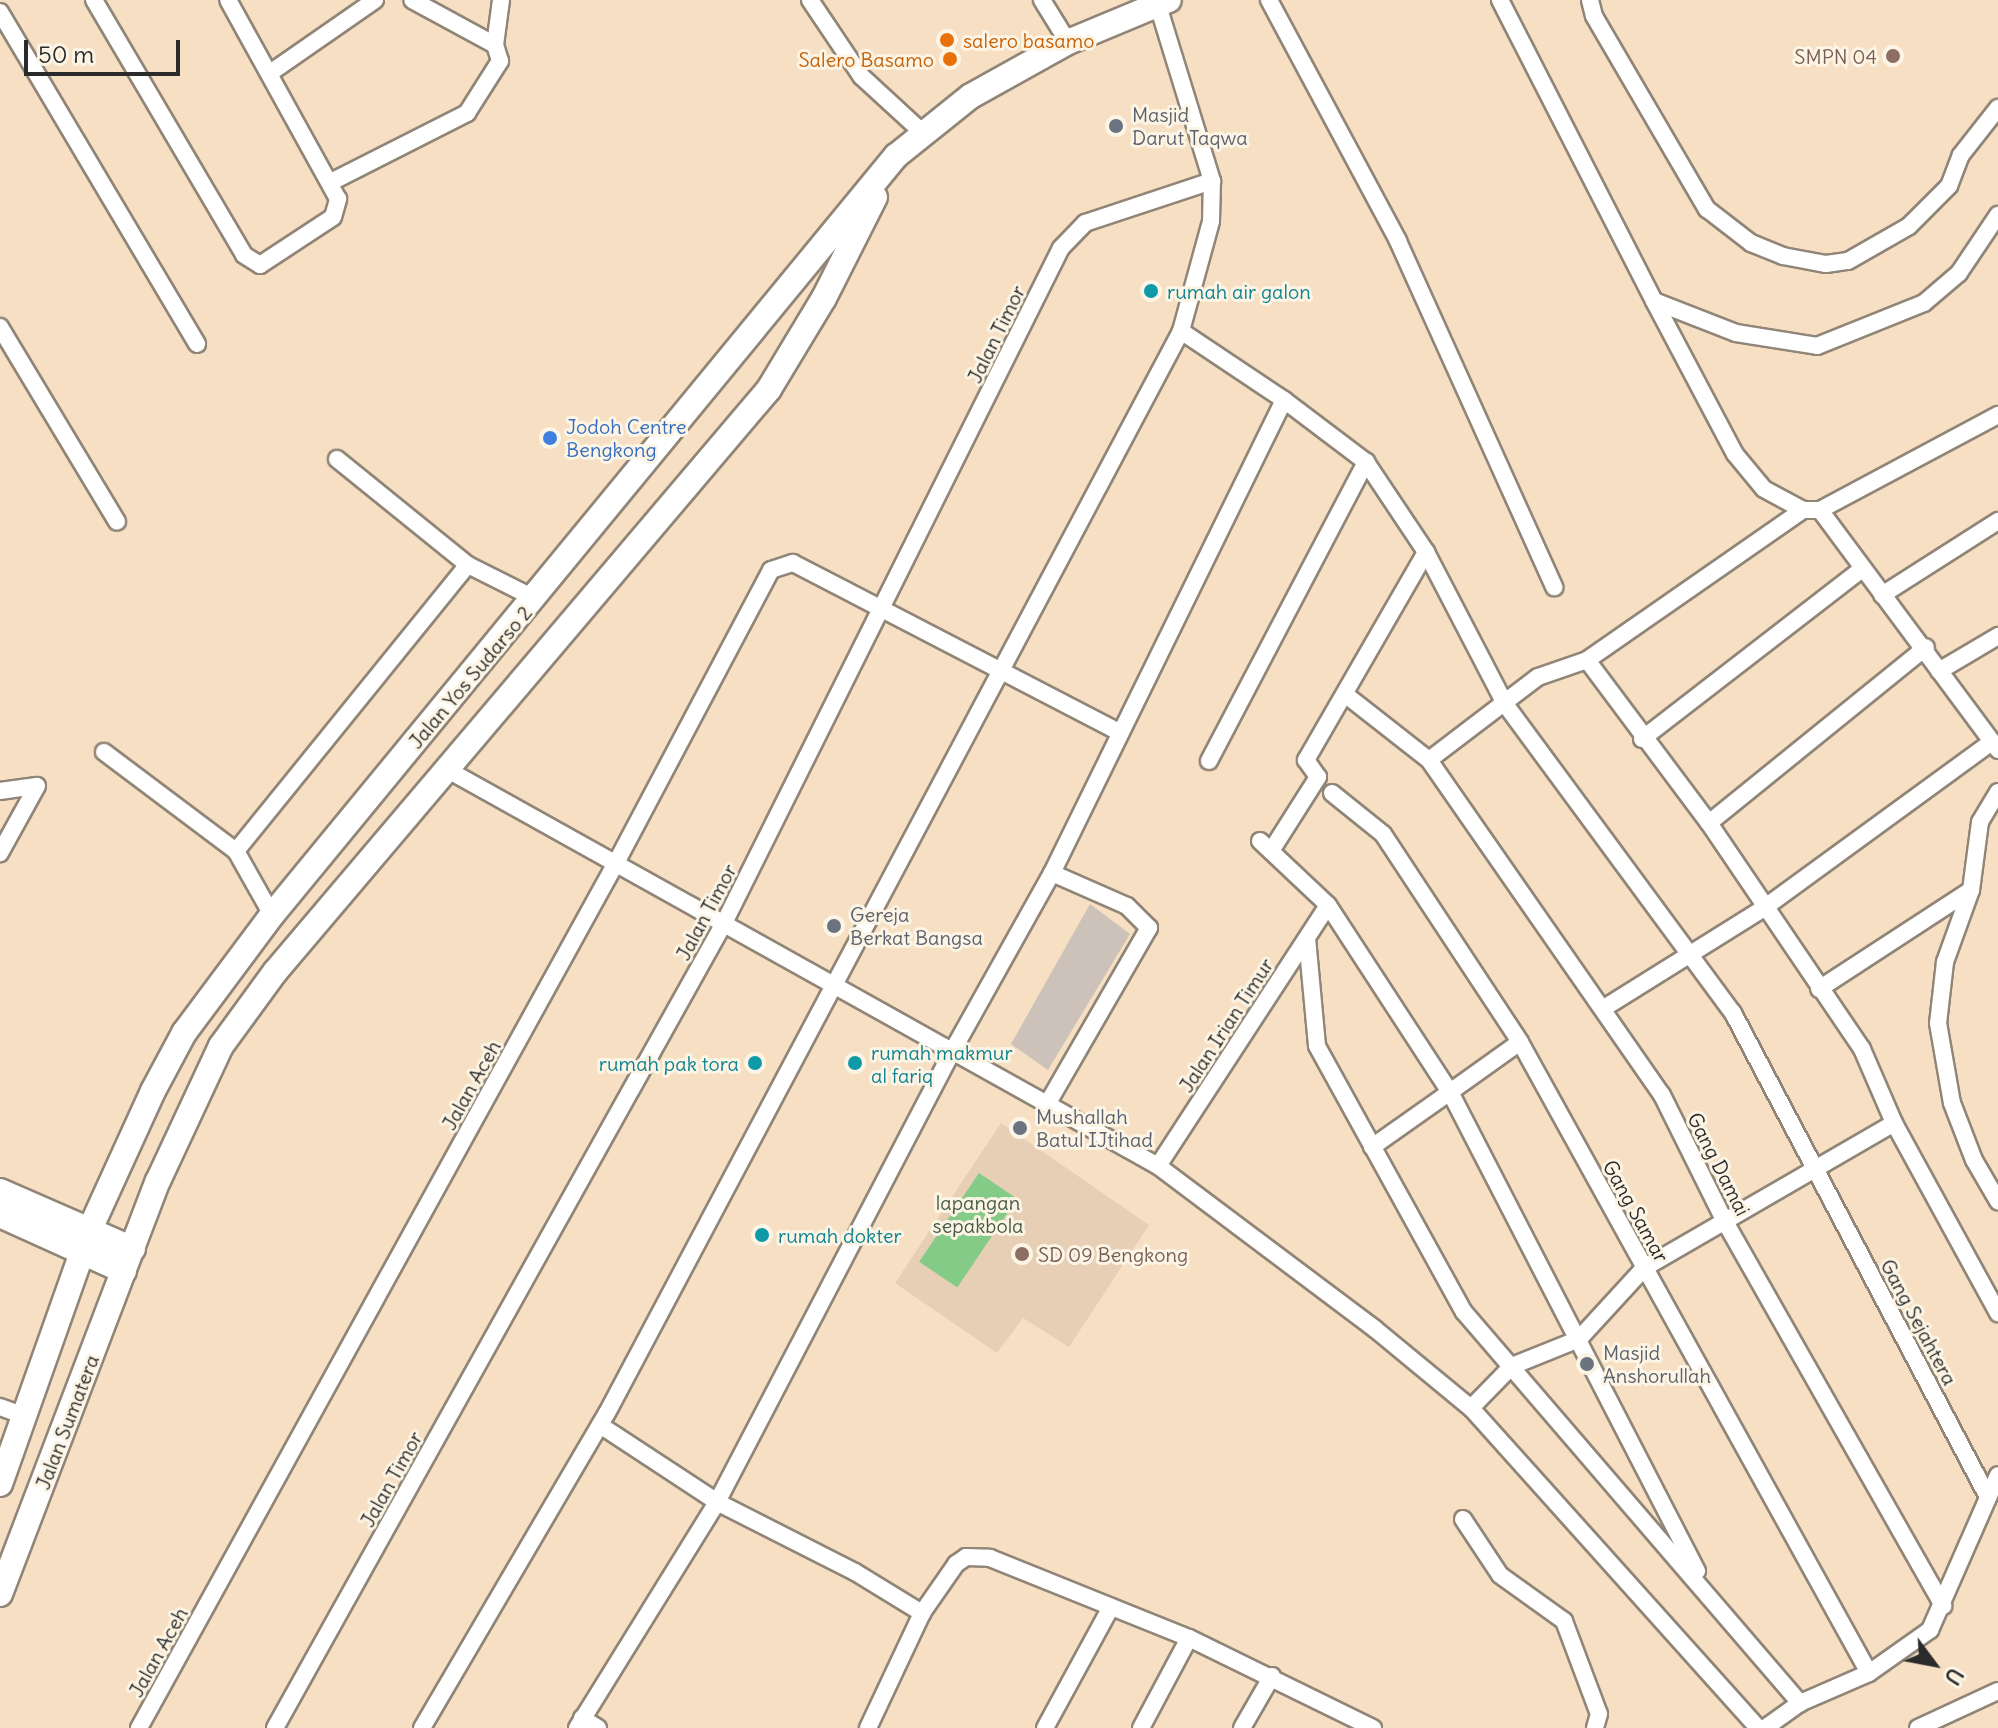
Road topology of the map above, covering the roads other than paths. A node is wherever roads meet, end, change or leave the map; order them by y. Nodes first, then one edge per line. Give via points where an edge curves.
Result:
1 (94, 0) edge
2 (228, 0) edge
3 (412, 0) edge
4 (501, 0) edge
5 (810, 0) edge
6 (1042, 0) edge
7 (1269, 0) edge
8 (1500, 0) edge
9 (1590, 0) edge
10 (1163, 2) edge
11 (366, 3) edge
12 (0, 12) edge
13 (1068, 42) junction
14 (495, 45) junction
15 (270, 73) junction
16 (1998, 108) edge
17 (922, 132) junction
18 (896, 156) junction
19 (1212, 181) junction
20 (331, 182) junction
21 (1998, 215) edge
22 (1654, 301) junction
23 (0, 327) edge
24 (1181, 331) junction
25 (197, 344) dead end
26 (1284, 400) junction
27 (1998, 415) edge
28 (337, 459) dead end
29 (1366, 462) junction
30 (1811, 510) junction
31 (1998, 521) edge
32 (117, 522) dead end
33 (1426, 552) junction
34 (468, 565) junction
35 (1861, 570) junction
36 (1554, 587) dead end
37 (1882, 595) junction
38 (536, 599) junction
39 (884, 610) junction
40 (514, 625) junction
41 (1998, 636) edge
42 (1926, 647) junction
43 (550, 653) junction
44 (1587, 660) junction
45 (997, 671) junction
46 (1939, 671) junction
47 (1346, 695) junction
48 (1505, 704) junction
49 (1121, 733) junction
50 (1642, 739) junction
51 (1994, 746) edge
52 (104, 752) dead end
53 (1429, 760) junction
54 (1209, 761) dead end
55 (448, 770) junction
56 (0, 791) edge
57 (1998, 792) edge
58 (1332, 793) dead end
59 (1709, 823) junction
60 (236, 851) junction
61 (0, 853) edge
62 (617, 861) junction
63 (1052, 873) junction
64 (1971, 890) junction
65 (1328, 905) junction
66 (1764, 908) junction
67 (272, 915) junction
68 (724, 923) junction
69 (1307, 938) junction
70 (1685, 953) junction
71 (833, 983) junction
72 (1819, 989) junction
73 (1604, 1008) junction
74 (1520, 1042) junction
75 (953, 1050) junction
76 (1450, 1092) junction
77 (1049, 1101) junction
78 (1894, 1123) junction
79 (1372, 1147) junction
80 (1158, 1166) junction
81 (1816, 1166) junction
82 (0, 1191) edge
83 (1998, 1201) edge
84 (0, 1215) edge
85 (1724, 1220) junction
86 (91, 1227) junction
87 (83, 1253) junction
88 (129, 1260) junction
89 (1644, 1268) junction
90 (1998, 1313) edge
91 (1579, 1339) junction
92 (1512, 1366) junction
93 (0, 1407) edge
94 (1471, 1408) junction
95 (25, 1416) junction
96 (600, 1425) junction
97 (1998, 1475) edge
98 (0, 1484) edge
99 (1988, 1497) junction
100 (717, 1502) junction
101 (1463, 1519) dead end
102 (0, 1594) edge
103 (1709, 1594) junction
104 (1943, 1606) junction
105 (1111, 1607) junction
106 (922, 1613) junction
107 (1189, 1638) junction
108 (1869, 1673) junction
109 (1272, 1676) junction
110 (1998, 1691) edge
111 (1800, 1703) junction
112 (1341, 1713) junction
113 (580, 1723) edge
114 (139, 1728) edge
115 (275, 1728) edge
116 (422, 1728) edge
117 (598, 1728) edge
118 (868, 1728) edge
119 (1045, 1728) edge
120 (1141, 1728) edge
121 (1242, 1728) edge
122 (1332, 1728) edge
123 (1373, 1728) edge
124 (1595, 1728) edge
125 (1758, 1728) edge
126 (1765, 1728) edge
127 (1918, 1728) edge

1 - 20 street via 253,263 268,263 333,217 338,199
2 - 15 street
3 - 14 street
4 - 14 street
5 - 17 street via 861,76
6 - 13 street
7 - 36 street via 1398,241
8 - 22 street
9 - 16 street via 1707,209 1751,243 1783,256 1826,264 1848,261 1887,241 1949,186 1961,155
10 - 13 main road, Jalan Yos Sudarso 2
10 - 19 street
11 - 15 street
12 - 25 street
13 - 17 main road, Jalan Yos Sudarso 2 via 971,96
14 - 20 street via 500,61 467,113
15 - 20 street
17 - 18 main road, Jalan Yos Sudarso 2
18 - 38 main road, Jalan Yos Sudarso 2
18 - 43 main road, Jalan Yos Sudarso 2 via 818,310 769,389
19 - 24 street via 1211,221
19 - 39 street, Jalan Timor via 1085,223 1066,241
21 - 22 street via 1959,273 1924,303 1817,346 1736,333
22 - 30 street via 1735,454 1764,489
23 - 32 street
24 - 26 street, Gang Sejahtera
24 - 45 street
26 - 29 street, Gang Sejahtera
26 - 49 street
27 - 30 street
28 - 34 street
29 - 33 street, Gang Sejahtera
29 - 54 street
30 - 35 street
30 - 44 street
31 - 37 street
33 - 47 street
33 - 48 street, Gang Sejahtera
34 - 38 street
34 - 60 street
35 - 37 street
35 - 50 street
37 - 42 street
38 - 40 main road, Jalan Yos Sudarso 2
39 - 45 street, Jalan Aceh
39 - 62 street, Jalan Aceh via 793,563 771,570
39 - 68 street, Jalan Timor
40 - 43 main road
40 - 67 main road, Jalan Yos Sudarso 2
41 - 46 street
42 - 46 street
42 - 59 street
43 - 55 main road, Jalan Yos Sudarso 2
44 - 48 street via 1538,677
44 - 50 street
45 - 49 street, Jalan Aceh
45 - 71 street
46 - 51 street
47 - 53 street, Gang Damai
47 - 65 street via 1306,760 1318,777 1265,846
48 - 53 street
48 - 70 street, Gang Sejahtera
49 - 63 street
50 - 59 street
51 - 66 street
52 - 60 street
53 - 73 street, Gang Damai
55 - 62 street
55 - 88 main road, Jalan Yos Sudarso 2 via 275,972 221,1046 189,1107
56 - 61 street via 37,786
57 - 64 street via 1980,822
58 - 74 street, Gang Samar via 1383,834
59 - 66 street
60 - 67 street
62 - 68 street
62 - 114 street, Jalan Aceh
63 - 75 street
63 - 77 street via 1127,906 1149,928
64 - 72 street
64 - 83 street via 1940,990 1941,1060 1960,1127
65 - 69 street, Jalan Irian Timur
65 - 76 street
66 - 70 street
66 - 72 street
67 - 86 main road, Jalan Yos Sudarso 2 via 184,1033
68 - 71 street
68 - 115 street, Jalan Timor
69 - 79 street via 1317,1046
69 - 80 street, Jalan Irian Timur
70 - 73 street
70 - 81 street, Gang Sejahtera via 1733,1013
71 - 75 street
71 - 96 street
72 - 78 street via 1862,1049
73 - 85 street, Gang Damai via 1662,1095
74 - 76 street
74 - 89 street, Gang Samar
75 - 77 street
75 - 100 street
76 - 79 street
76 - 91 street
77 - 80 street
78 - 81 street
78 - 90 street
79 - 92 street via 1464,1312
80 - 94 street
81 - 85 street
81 - 99 street, Gang Sejahtera
82 - 86 main road
84 - 87 main road
85 - 89 street
85 - 104 street, Gang Damai
86 - 87 main road, Jalan Sumatera
86 - 88 main road
87 - 88 main road
87 - 95 main road, Jalan Sumatera
88 - 102 main road, Jalan Sumatera
89 - 91 street
89 - 108 street, Gang Samar
91 - 92 street
91 - 103 street
92 - 94 street
92 - 103 street
93 - 95 street
94 - 125 street
95 - 98 main road, Jalan Sumatera
96 - 100 street
96 - 116 street
97 - 99 street
99 - 104 street
100 - 106 street via 855,1572
100 - 113 street
101 - 124 street via 1500,1575 1564,1621 1599,1714
103 - 111 street
104 - 108 street via 1930,1630
105 - 106 street via 977,1556 966,1557 947,1572
105 - 107 street
105 - 119 street
106 - 118 street
107 - 109 street
107 - 120 street
108 - 111 street
109 - 112 street
109 - 121 street
110 - 127 street
111 - 126 street
112 - 122 street
112 - 123 street
113 - 117 street

